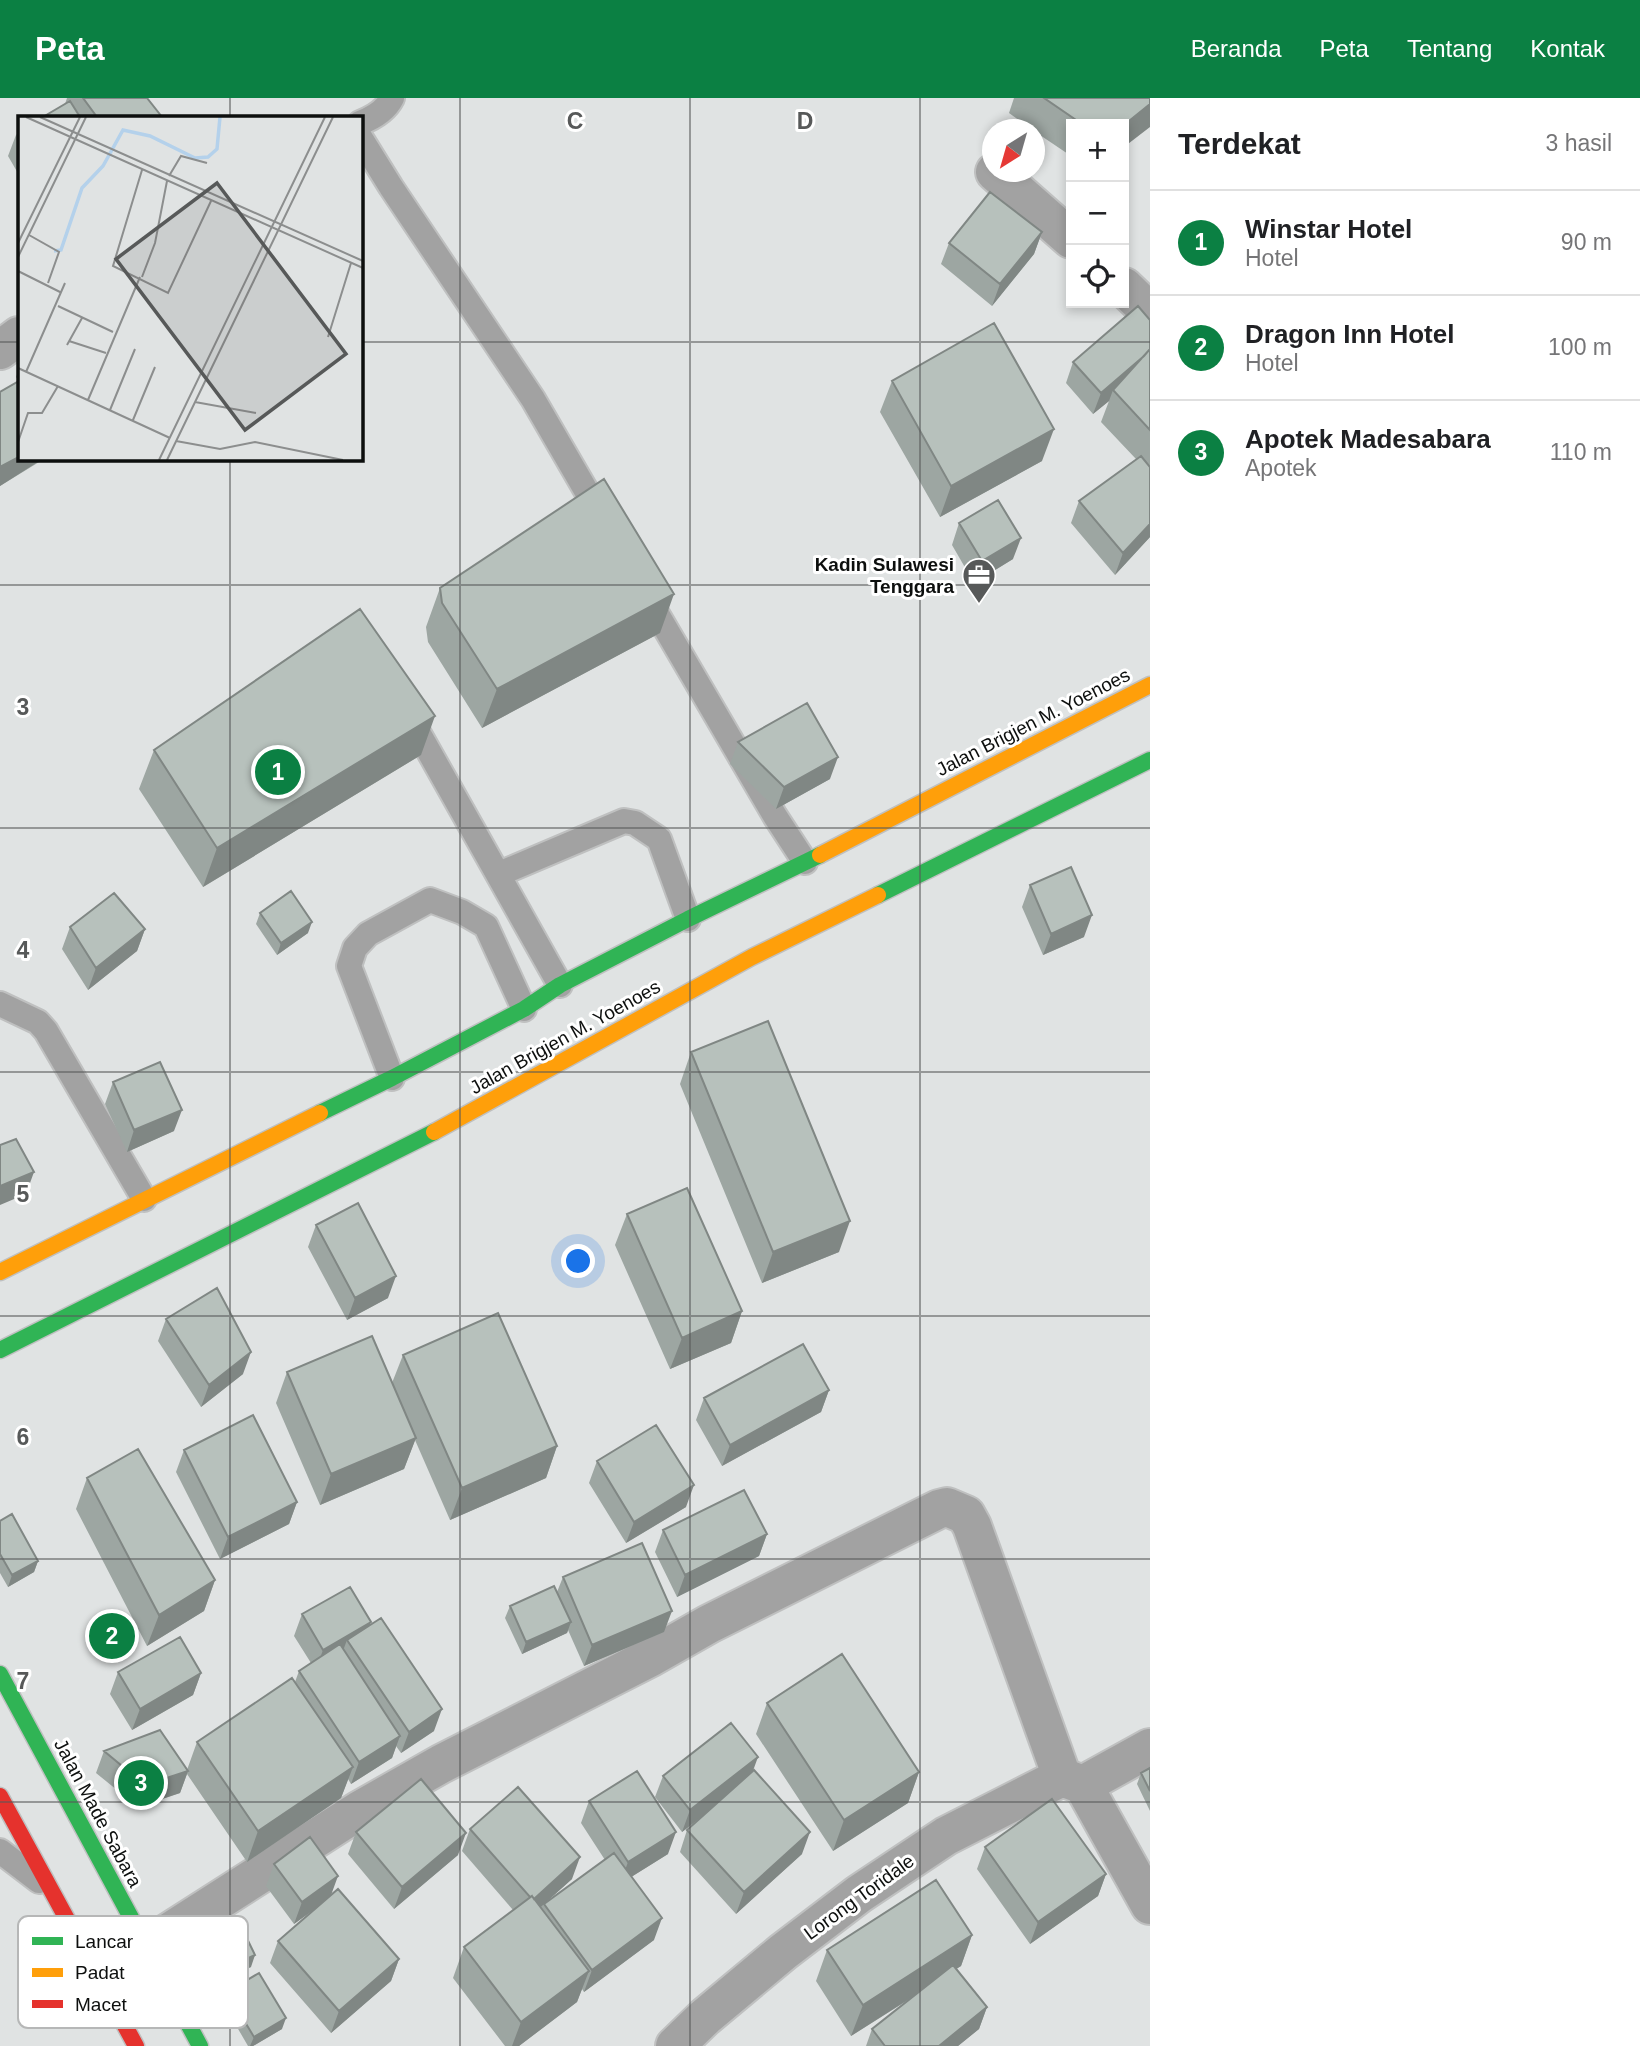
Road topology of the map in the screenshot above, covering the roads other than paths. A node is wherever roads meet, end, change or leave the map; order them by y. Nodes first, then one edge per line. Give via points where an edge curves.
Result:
1 (392, 98) edge
2 (362, 122) edge
3 (362, 140) edge
4 (1006, 182) edge
5 (1066, 235) edge
6 (1129, 293) edge
7 (1150, 312) edge
8 (18, 337) edge
9 (0, 349) edge
10 (616, 542) edge
11 (637, 578) edge
12 (1150, 685) edge
13 (397, 694) edge
14 (1150, 760) edge
15 (806, 862) junction
16 (499, 874) junction
17 (688, 919) junction
18 (560, 985) junction
19 (0, 1004) edge
20 (524, 1009) junction
21 (392, 1078) junction
22 (144, 1199) junction
23 (0, 1272) edge
24 (0, 1350) edge
25 (0, 1674) edge
26 (1150, 1748) edge
27 (1072, 1781) junction
28 (0, 1796) edge
29 (0, 1851) edge
30 (51, 1889) junction
31 (1150, 1905) edge
32 (66, 1916) edge
33 (129, 1916) edge
34 (194, 1916) edge
35 (126, 2028) edge
36 (190, 2028) edge
37 (136, 2046) edge
38 (200, 2046) edge
39 (675, 2046) edge

1 - 2 lane via 388,106
3 - 10 lane via 533,399
4 - 5 street
6 - 7 street
8 - 9 street
11 - 15 lane
12 - 15 main road, Jalan Brigjen M. Yoenoes
13 - 16 lane
14 - 24 main road, Jalan Brigjen M. Yoenoes via 752,957 448,1125
15 - 17 main road, Jalan Brigjen M. Yoenoes
16 - 17 lane via 624,821 635,823 659,839
16 - 18 lane
17 - 18 main road, Jalan Brigjen M. Yoenoes
18 - 20 main road, Jalan Brigjen M. Yoenoes
19 - 22 lane via 38,1022 46,1031
20 - 21 main road, Jalan Brigjen M. Yoenoes
20 - 21 lane via 486,926 430,900 368,934 355,948 349,966
21 - 22 main road, Jalan Brigjen M. Yoenoes
22 - 23 main road, Jalan Brigjen M. Yoenoes
25 - 33 main road, Jalan Made Sabara
26 - 27 street, Lorong Toridale
27 - 31 street
27 - 34 street via 972,1526 966,1515 939,1508 441,1764
27 - 39 street, Lorong Toridale via 946,1836 859,1894
28 - 30 main road
29 - 30 lane
30 - 32 main road
35 - 37 main road
36 - 38 main road, Jalan Made Sabara

